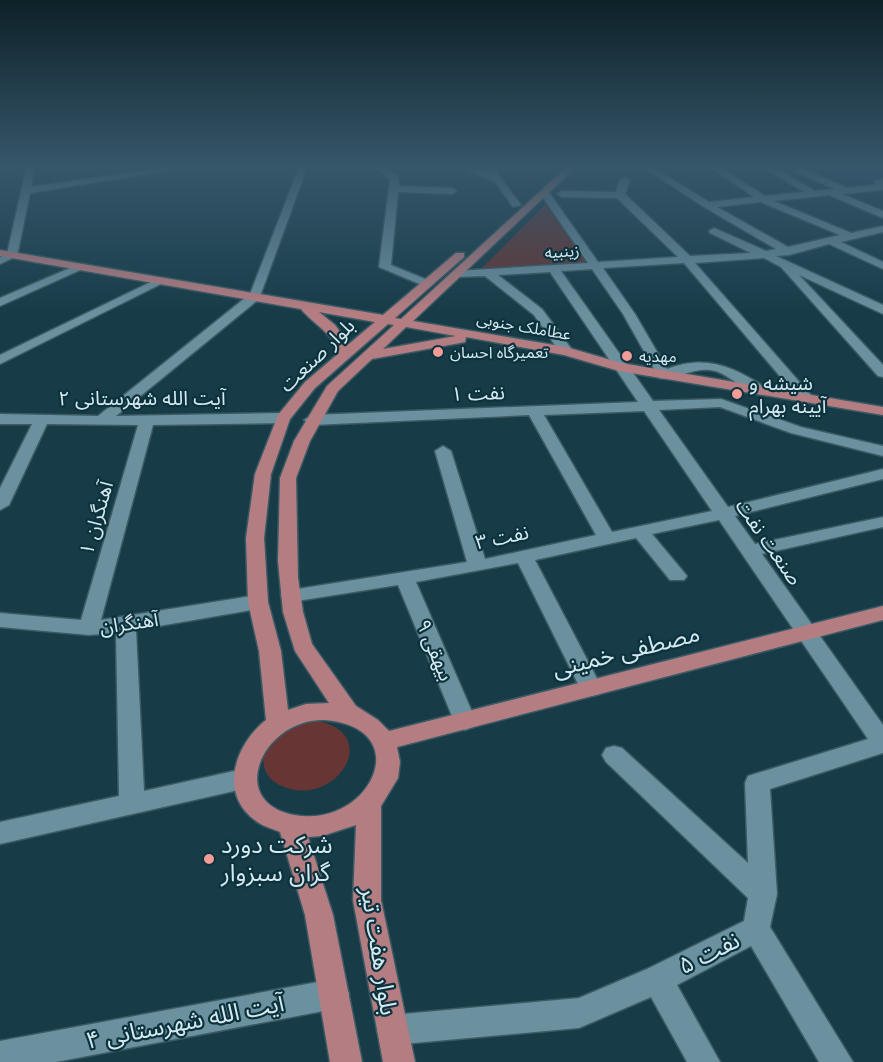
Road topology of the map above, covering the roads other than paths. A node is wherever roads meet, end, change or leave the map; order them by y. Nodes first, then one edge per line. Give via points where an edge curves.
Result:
1 (17, 215) edge
2 (285, 215) edge
3 (391, 215) edge
4 (507, 215) edge
5 (518, 215) edge
6 (560, 215) edge
7 (640, 215) edge
8 (724, 215) edge
9 (799, 215) edge
10 (883, 229) edge
11 (714, 231) dead end
12 (850, 236) junction
13 (829, 240) junction
14 (789, 252) junction
15 (6, 255) edge
16 (765, 255) junction
17 (467, 256) junction
18 (686, 259) junction
19 (0, 261) edge
20 (780, 262) junction
21 (880, 262) edge
22 (596, 265) junction
23 (81, 267) junction
24 (553, 268) junction
25 (489, 273) junction
26 (456, 274) junction
27 (161, 281) junction
28 (426, 283) junction
29 (255, 296) junction
30 (0, 302) edge
31 (306, 308) junction
32 (883, 310) edge
33 (385, 320) junction
34 (406, 323) junction
35 (485, 337) junction
36 (566, 351) junction
37 (346, 354) junction
38 (368, 357) junction
39 (0, 360) edge
40 (619, 367) junction
41 (883, 373) edge
42 (664, 375) junction
43 (310, 385) junction
44 (729, 386) junction
45 (332, 389) junction
46 (761, 391) junction
47 (805, 397) junction
48 (721, 403) junction
49 (645, 404) junction
50 (883, 411) edge
51 (535, 412) junction
52 (0, 418) edge
53 (284, 418) junction
54 (42, 419) junction
55 (312, 420) junction
56 (101, 421) junction
57 (147, 421) junction
58 (443, 451) dead end
59 (883, 451) edge
60 (876, 476) edge
61 (883, 488) edge
62 (0, 505) edge
63 (722, 514) junction
64 (883, 522) edge
65 (640, 531) junction
66 (607, 538) junction
67 (748, 551) junction
68 (524, 556) junction
69 (478, 566) junction
70 (677, 576) dead end
71 (405, 579) junction
72 (291, 596) junction
73 (258, 602) junction
74 (883, 613) edge
75 (0, 620) edge
76 (126, 625) junction
77 (89, 628) junction
78 (806, 633) junction
79 (591, 688) junction
80 (350, 715) junction
81 (465, 721) junction
82 (278, 723) junction
83 (383, 742) junction
84 (883, 743) edge
85 (614, 754) dead end
86 (243, 779) junction
87 (132, 803) junction
88 (369, 804) junction
89 (291, 825) junction
90 (0, 833) edge
91 (763, 894) junction
92 (756, 929) junction
93 (657, 979) junction
94 (334, 993) junction
95 (392, 1030) junction
96 (0, 1057) edge
97 (346, 1062) edge
98 (399, 1062) edge
99 (704, 1062) edge
100 (837, 1062) edge

1 - 15 street
2 - 29 street
3 - 28 street via 385,267
4 - 17 main road, بلوار صنعت
5 - 17 main road, بلوار صنعت
6 - 22 street
7 - 18 street
8 - 14 street
9 - 12 street
10 - 12 street, زینبیه
11 - 16 street
12 - 13 street, زینبیه
13 - 14 street, زینبیه
13 - 21 street
14 - 16 street, زینبیه
15 - 19 street
15 - 23 main road, عطاملک جنوبی
16 - 18 street, زینبیه
16 - 20 street
17 - 26 main road, بلوار صنعت
17 - 28 main road, بلوار صنعت
18 - 22 street, زینبیه
18 - 47 street
20 - 32 street
20 - 41 street
22 - 24 street, زینبیه
22 - 42 street
23 - 27 main road, عطاملک جنوبی
23 - 30 street
24 - 25 street, زینبیه
24 - 40 street, صنعت نفت
25 - 26 street, زینبیه
25 - 36 street via 538,312
26 - 34 main road, بلوار صنعت
27 - 29 main road, عطاملک جنوبی
27 - 39 street
28 - 33 main road, بلوار صنعت
29 - 31 main road, عطاملک جنوبی
29 - 56 street
31 - 33 main road, عطاملک جنوبی
31 - 37 main road via 342,341
33 - 34 main road, عطاملک جنوبی
33 - 37 main road, بلوار صنعت
34 - 35 main road, عطاملک جنوبی
34 - 38 main road, بلوار صنعت
35 - 36 main road, عطاملک جنوبی
35 - 38 main road via 443,340
36 - 40 main road, عطاملک جنوبی
37 - 43 main road, بلوار صنعت
38 - 45 main road, بلوار صنعت
40 - 42 main road, عطاملک جنوبی
40 - 49 street, صنعت نفت
42 - 44 main road, عطاملک جنوبی
42 - 46 street via 688,364 711,365 734,373
43 - 45 main road
43 - 53 main road, بلوار صنعت
44 - 46 main road, عطاملک جنوبی
44 - 48 street
45 - 55 main road, بلوار صنعت
46 - 47 main road, عطاملک جنوبی
47 - 50 main road, عطاملک جنوبی
48 - 49 street, نفت ۱
48 - 59 street via 796,430
49 - 51 street, نفت ۱
49 - 63 street, صنعت نفت
51 - 55 street, نفت ۱
51 - 66 street
52 - 54 street, آیت الله شهرستانی ۲
53 - 57 street, آیت الله شهرستانی ۲
53 - 73 main road, بلوار صنعت via 263,474 255,538
54 - 56 street, آیت الله شهرستانی ۲
54 - 62 street
55 - 72 main road, بلوار صنعت via 289,474 287,556
56 - 57 street, آیت الله شهرستانی ۲
57 - 77 street, آهنگران ۱
58 - 69 street
60 - 61 street
60 - 63 street, نفت ۳
63 - 65 street, نفت ۳
63 - 67 street, صنعت نفت
64 - 67 street
65 - 66 street, نفت ۳
65 - 70 street
66 - 68 street, نفت ۳
67 - 78 street, صنعت نفت
68 - 69 street, نفت ۳
68 - 79 street
69 - 71 street, نفت ۳
71 - 72 street, نفت ۳
71 - 81 street, بیهقی ۹
72 - 80 main road, بلوار صنعت via 302,646
73 - 76 street, آهنگران
73 - 82 main road, بلوار صنعت via 270,651
74 - 78 main road, مصطفی خمینی
75 - 77 street, آهنگران
76 - 77 street, آهنگران
76 - 87 street
78 - 79 main road, مصطفی خمینی
78 - 84 street, صنعت نفت
79 - 81 main road, مصطفی خمینی
80 - 82 main road via 326,711 301,713
80 - 83 main road via 370,726
81 - 83 main road, مصطفی خمینی
82 - 86 main road via 259,738 247,757
83 - 88 main road via 388,762 383,784
84 - 91 street, نفت ۵ via 757,783
85 - 91 street
86 - 87 street
86 - 89 main road via 250,799 267,815
87 - 90 street
88 - 89 main road via 346,818 319,826
88 - 95 main road, بلوار هفت تیر via 366,900
89 - 94 main road via 319,915
91 - 92 street, نفت ۵
92 - 93 street, نفت ۵
92 - 100 street
93 - 95 street, نفت ۵ via 579,1013
93 - 99 street
94 - 96 street, آیت الله شهرستانی ۴
94 - 97 main road
95 - 98 main road, بلوار هفت تیر

